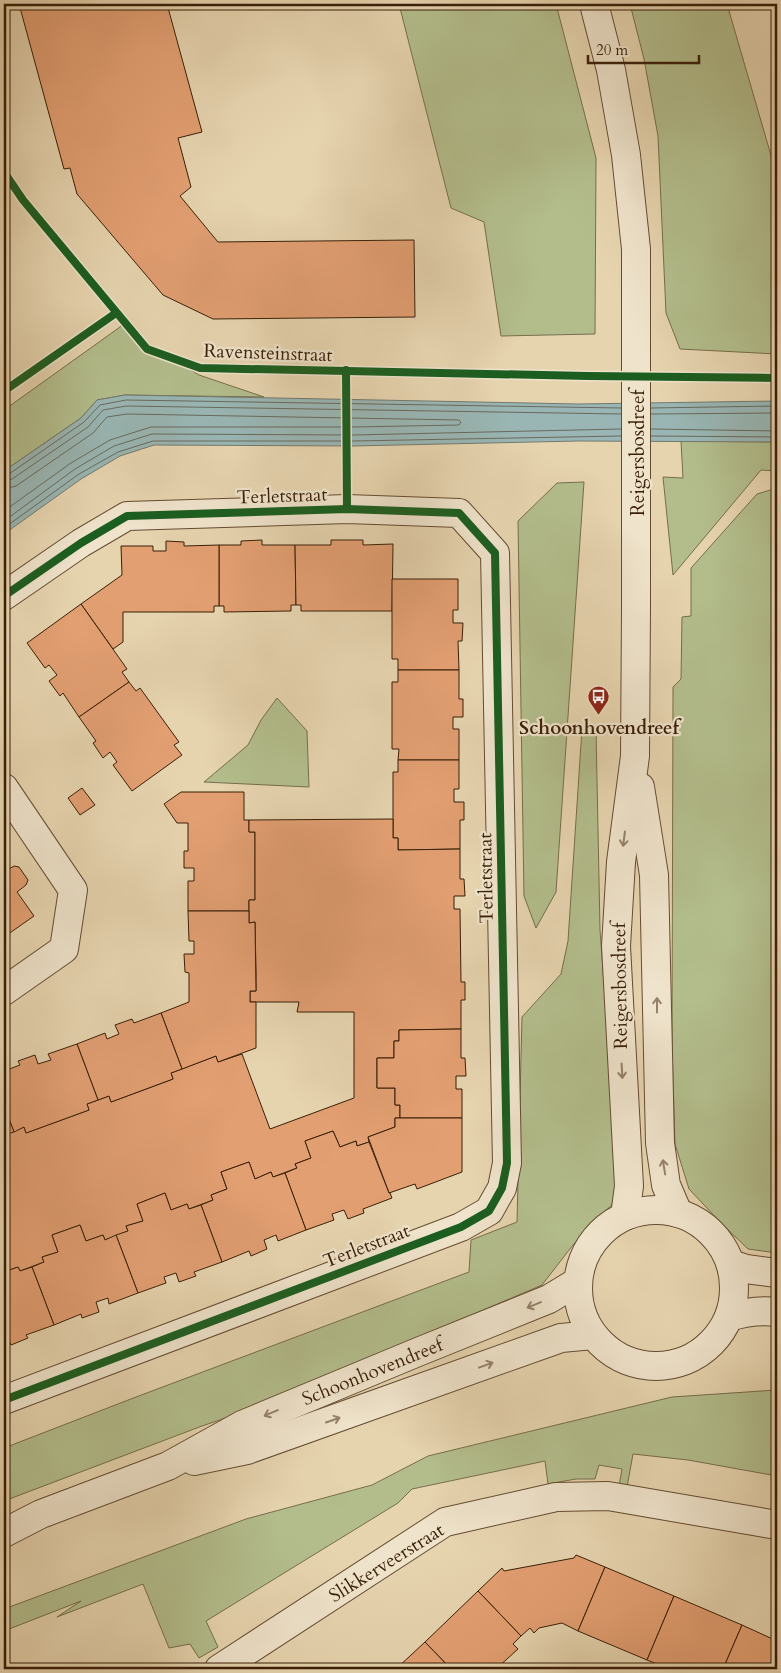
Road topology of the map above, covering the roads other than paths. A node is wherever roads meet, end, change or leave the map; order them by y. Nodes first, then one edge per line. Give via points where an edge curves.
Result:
1 (594, 4) edge
2 (4, 596) edge
3 (635, 756) junction
4 (4, 788) edge
5 (4, 992) edge
6 (678, 1213) junction
7 (625, 1216) junction
8 (730, 1264) junction
9 (777, 1273) edge
10 (577, 1282) junction
11 (777, 1312) edge
12 (729, 1317) junction
13 (593, 1335) junction
14 (4, 1400) edge
15 (168, 1466) junction
16 (41, 1514) junction
17 (4, 1523) edge
18 (777, 1525) edge
19 (4, 1533) edge
20 (218, 1669) edge

1 - 3 street, Reigersbosdreef via 611,70 626,155 636,249
2 - 14 street, Terletstraat via 127,516 347,509 459,513 495,553 507,1163 502,1188 489,1211 461,1227
6 -> 3 street, Reigersbosdreef via 666,1185 660,1143 654,875
3 -> 7 street, Reigersbosdreef via 621,862 616,946 628,1186
4 - 5 street via 73,890 64,949
6 - 7 street via 652,1210
6 - 8 street via 701,1224 719,1242
7 - 10 street via 601,1232 585,1255
8 - 9 street
8 - 12 street via 734,1290
10 - 13 street via 580,1310
10 -> 15 street, Schoonhovendreef via 549,1299 242,1425
11 - 12 street via 761,1310
12 - 13 street via 714,1340 693,1357 666,1366 639,1365 613,1354
15 -> 13 street, Schoonhovendreef via 247,1450 560,1338
15 - 16 street, Schoonhovendreef
16 - 17 street, Schoonhovendreef
16 - 19 street, Schoonhovendreef
18 - 20 street, Slikkerveerstraat via 608,1496 556,1496 445,1522

